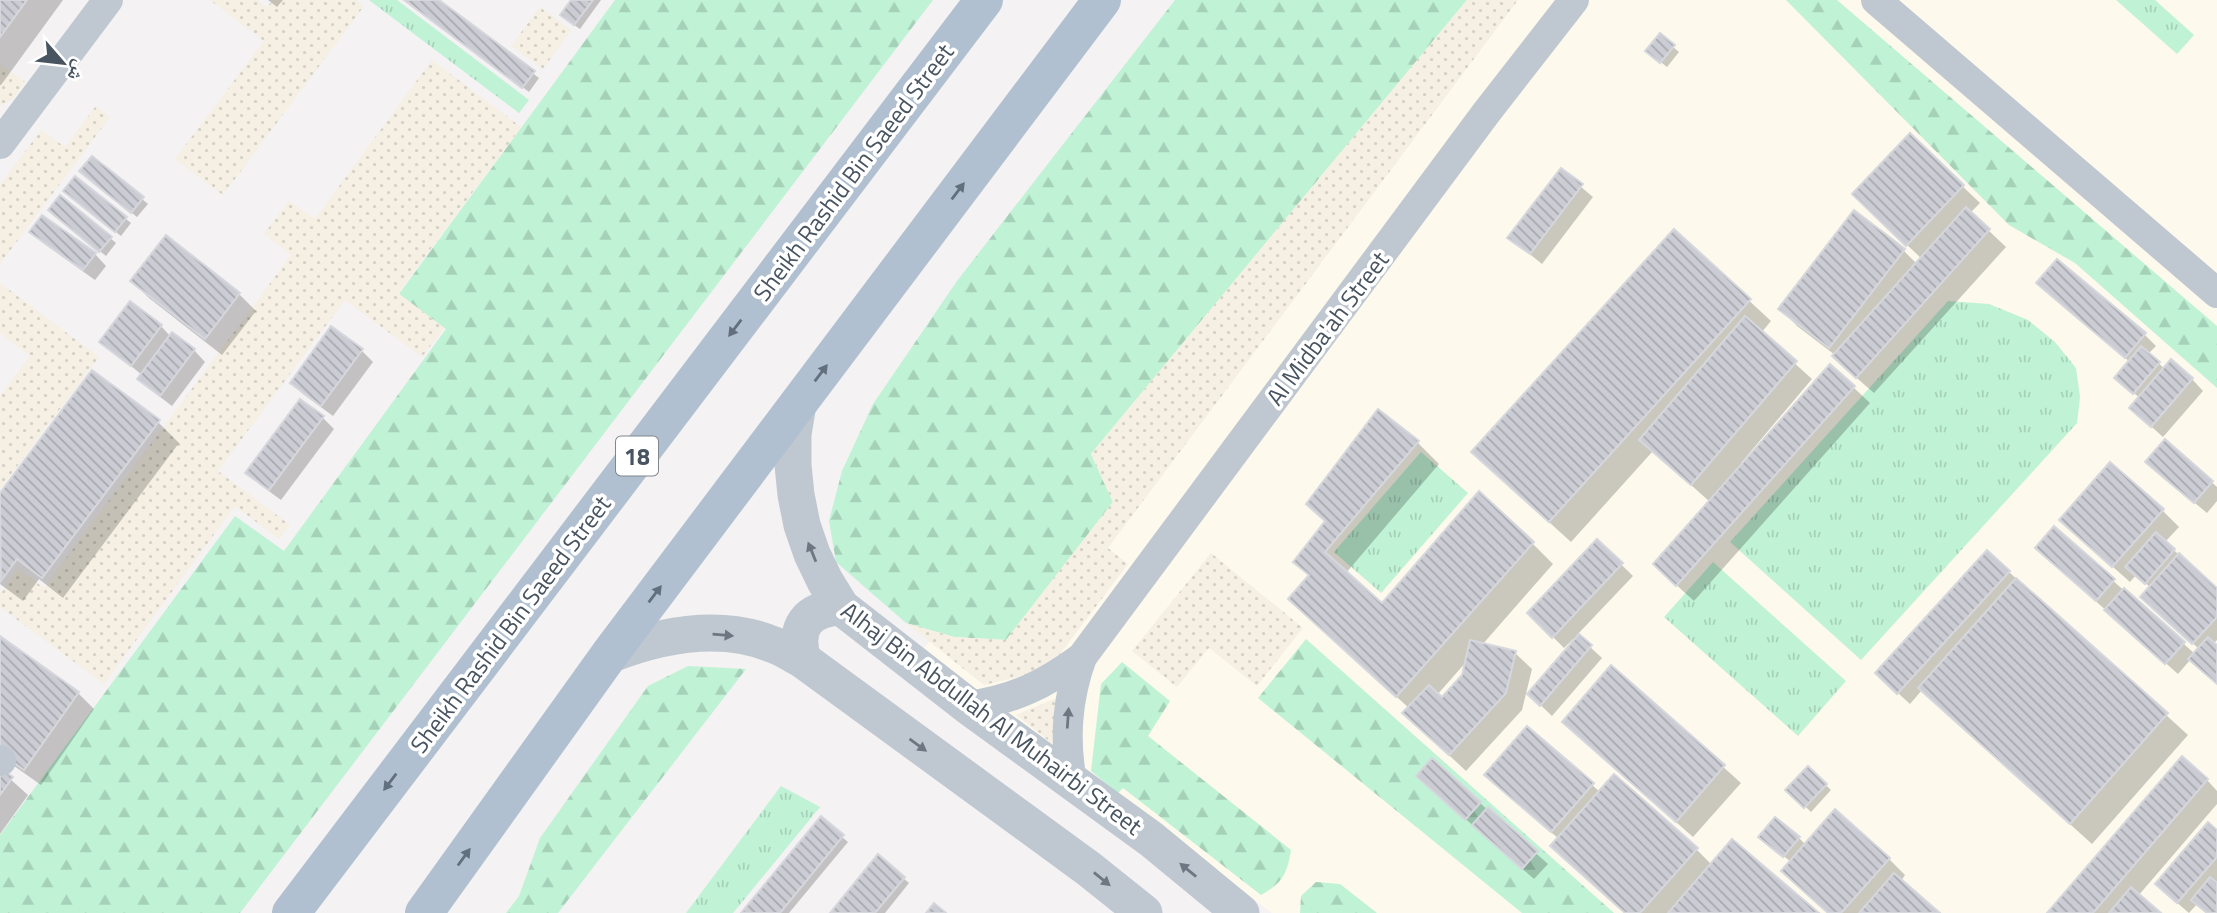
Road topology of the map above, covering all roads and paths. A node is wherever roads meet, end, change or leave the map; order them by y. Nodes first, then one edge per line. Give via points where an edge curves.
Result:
1 (108, 0) edge
2 (984, 0) edge
3 (1102, 0) edge
4 (1574, 0) edge
5 (1876, 0) edge
6 (0, 144) edge
7 (2217, 293) edge
8 (798, 404) junction
9 (841, 607) junction
10 (609, 655) junction
11 (1082, 657) junction
12 (803, 660) junction
13 (968, 706) junction
14 (1072, 782) junction
15 (291, 913) edge
16 (424, 913) edge
17 (1144, 913) edge
18 (1241, 913) edge

1 - 6 street
2 -> 15 main road, Sheikh Rashid Bin Saeed Street / 18
8 -> 3 main road
4 - 11 street, Al Midba'ah Street
5 - 7 street
9 -> 8 street, Alhaj Bin Abdullah Al Muhairbi Street via 802,525 793,465
10 -> 8 main road
9 - 12 street via 815,612 805,621 798,646
9 - 13 street, Alhaj Bin Abdullah Al Muhairbi Street
10 -> 12 street via 641,643 707,634 774,644
16 -> 10 main road
11 - 13 street, Al Midba'ah Street via 1029,691
14 -> 11 street, Al Midba'ah Street via 1067,719
12 -> 17 street
13 - 14 street, Alhaj Bin Abdullah Al Muhairbi Street
18 -> 14 street, Alhaj Bin Abdullah Al Muhairbi Street

